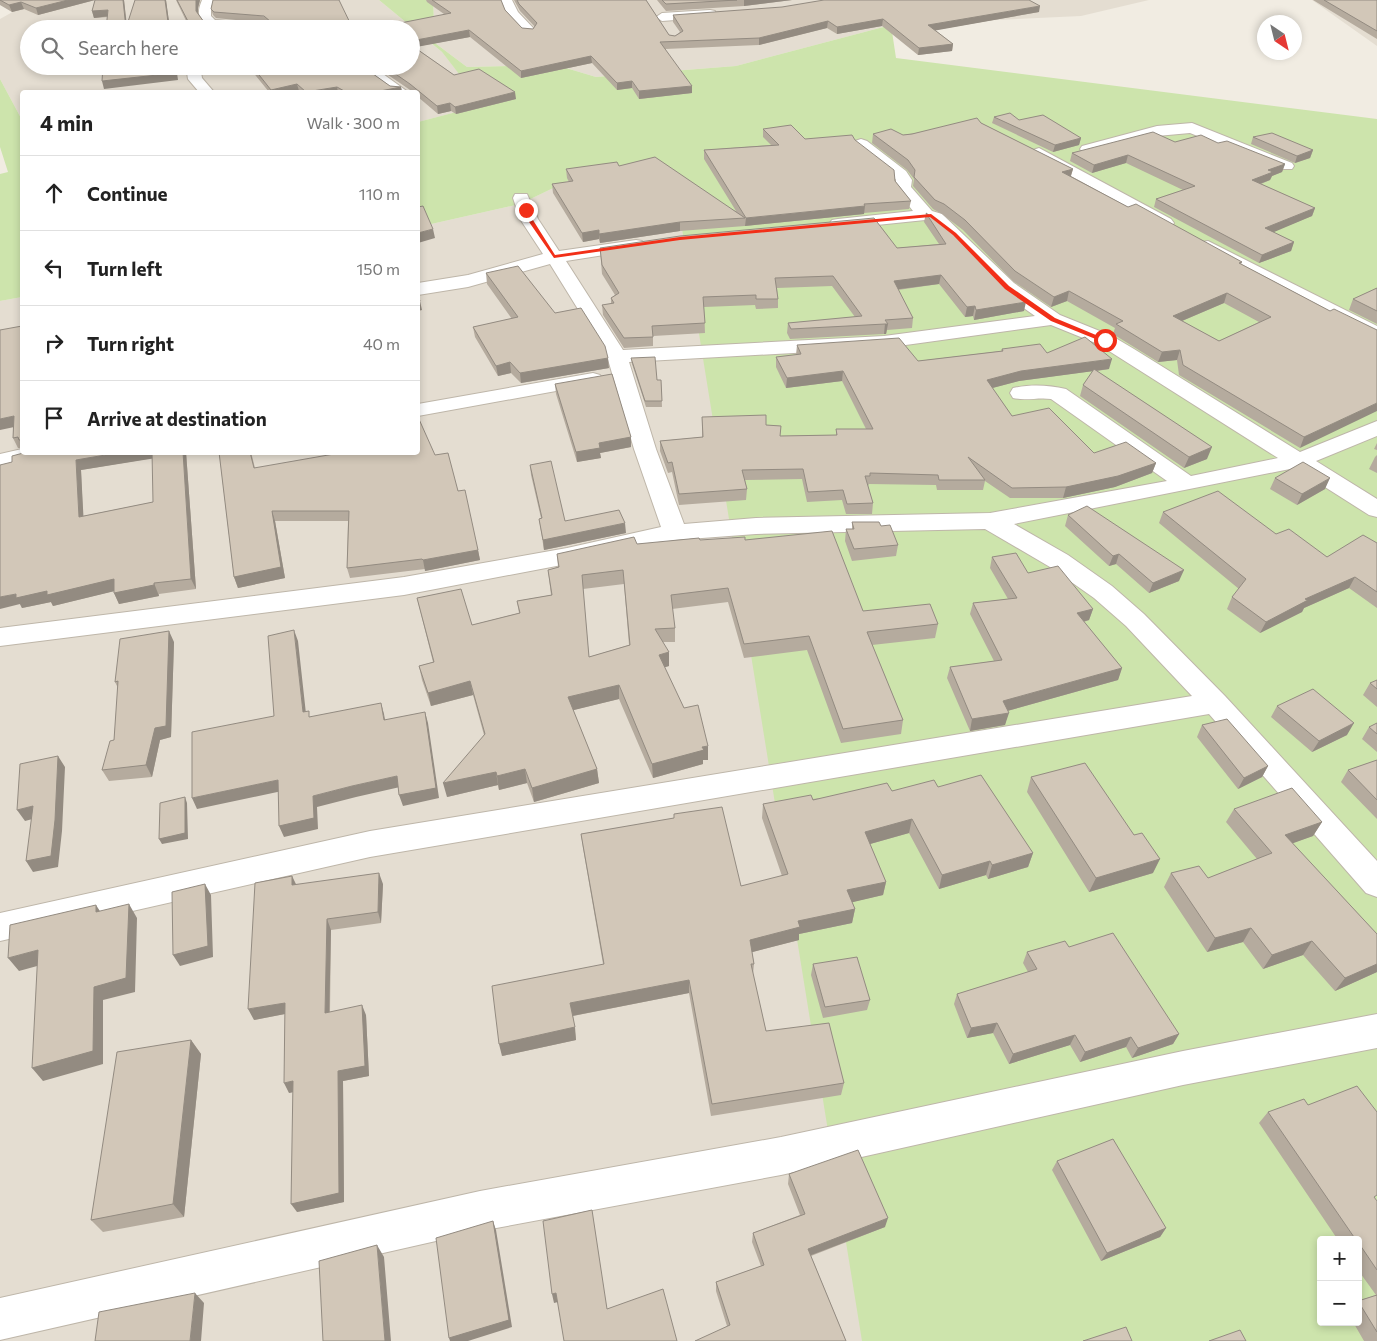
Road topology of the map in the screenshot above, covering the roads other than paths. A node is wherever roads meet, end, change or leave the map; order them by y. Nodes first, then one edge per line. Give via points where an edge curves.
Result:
1 (208, 0) edge
2 (506, 0) edge
3 (719, 13) edge
4 (207, 20) edge
5 (670, 30) dead end
6 (529, 31) edge
7 (194, 75) edge
8 (376, 75) edge
9 (205, 90) edge
10 (398, 90) edge
11 (861, 144) edge
12 (1026, 147) edge
13 (1051, 159) junction
14 (1286, 166) edge
15 (521, 198) dead end
16 (926, 215) junction
17 (820, 226) edge
18 (651, 243) edge
19 (554, 256) junction
20 (420, 289) edge
21 (1053, 319) junction
22 (1377, 334) edge
23 (620, 365) junction
24 (1021, 393) dead end
25 (420, 410) edge
26 (1377, 428) edge
27 (27, 455) edge
28 (0, 461) edge
29 (1297, 461) junction
30 (1187, 484) junction
31 (1377, 510) edge
32 (990, 521) junction
33 (675, 532) junction
34 (0, 637) edge
35 (1215, 703) junction
36 (1377, 882) edge
37 (0, 927) edge
38 (1377, 1031) edge
39 (0, 1319) edge

1 - 4 street via 205,7
2 - 6 street via 512,13
3 - 5 street via 658,11
7 - 9 street
8 - 10 street
11 - 16 street via 900,174 904,180 903,188
12 - 13 street
13 - 14 street via 1157,131 1192,128
13 - 22 street via 1186,235
15 - 19 street via 529,219
16 - 17 street
16 - 21 street via 936,218 955,234 1007,287
18 - 19 street
19 - 20 street via 468,281
19 - 23 street
21 - 23 street via 884,342
21 - 29 street via 1112,344
23 - 25 street
23 - 33 street via 645,449
24 - 30 street via 1042,391 1058,394
26 - 29 street
27 - 28 street
29 - 30 street
29 - 31 street
30 - 32 street
32 - 33 street via 756,526
32 - 35 street via 1059,561 1103,592 1135,620
33 - 34 street via 404,586
35 - 36 street
35 - 37 street via 370,844
38 - 39 street via 1183,1068 781,1156 480,1211

